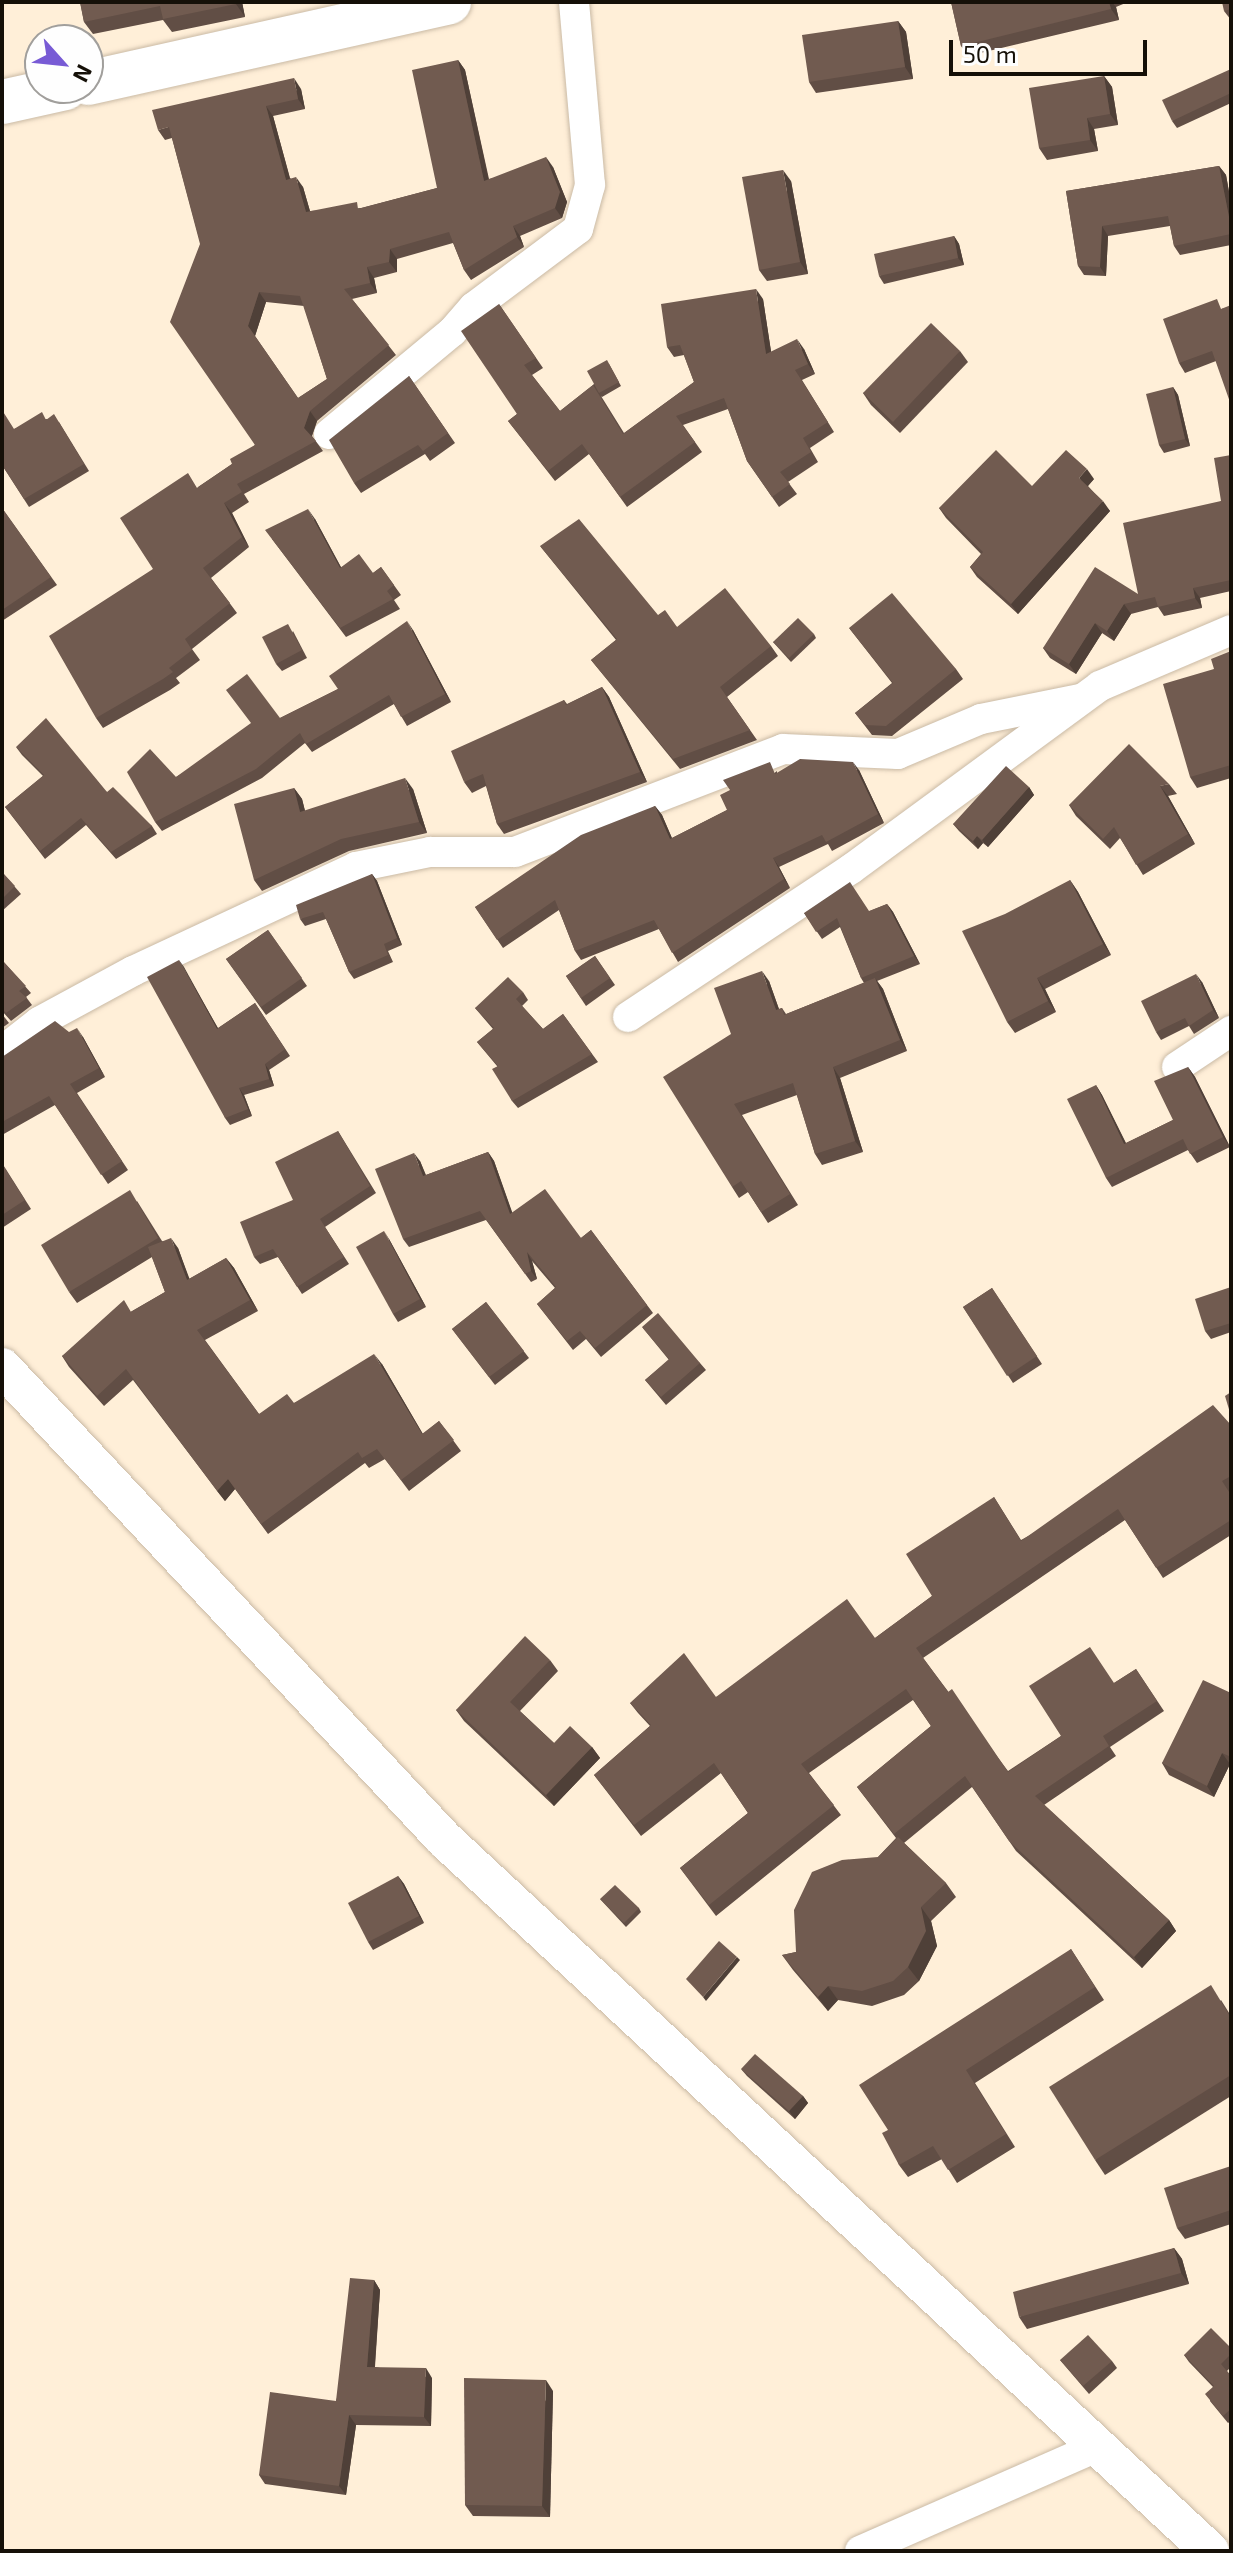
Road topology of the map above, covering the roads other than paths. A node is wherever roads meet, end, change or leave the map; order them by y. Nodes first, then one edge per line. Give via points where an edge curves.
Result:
1 (449, 2) edge
2 (574, 2) edge
3 (104, 79) edge
4 (24, 97) edge
5 (2, 102) edge
6 (329, 434) dead end
7 (1231, 630) edge
8 (1080, 699) junction
9 (628, 1017) dead end
10 (1231, 1031) edge
11 (2, 1051) edge
12 (1177, 1067) dead end
13 (2, 1367) edge
14 (1099, 2446) junction
15 (860, 2551) edge
16 (1210, 2551) edge

1 - 3 main road
2 - 6 street via 590,185 578,229 474,307 452,332
4 - 5 main road
7 - 8 street
8 - 9 street via 851,869
8 - 11 street via 981,719 898,754 783,749 515,852 430,852 356,867 133,971 39,1022
10 - 12 street
13 - 14 street via 444,1839
14 - 15 street
14 - 16 street

